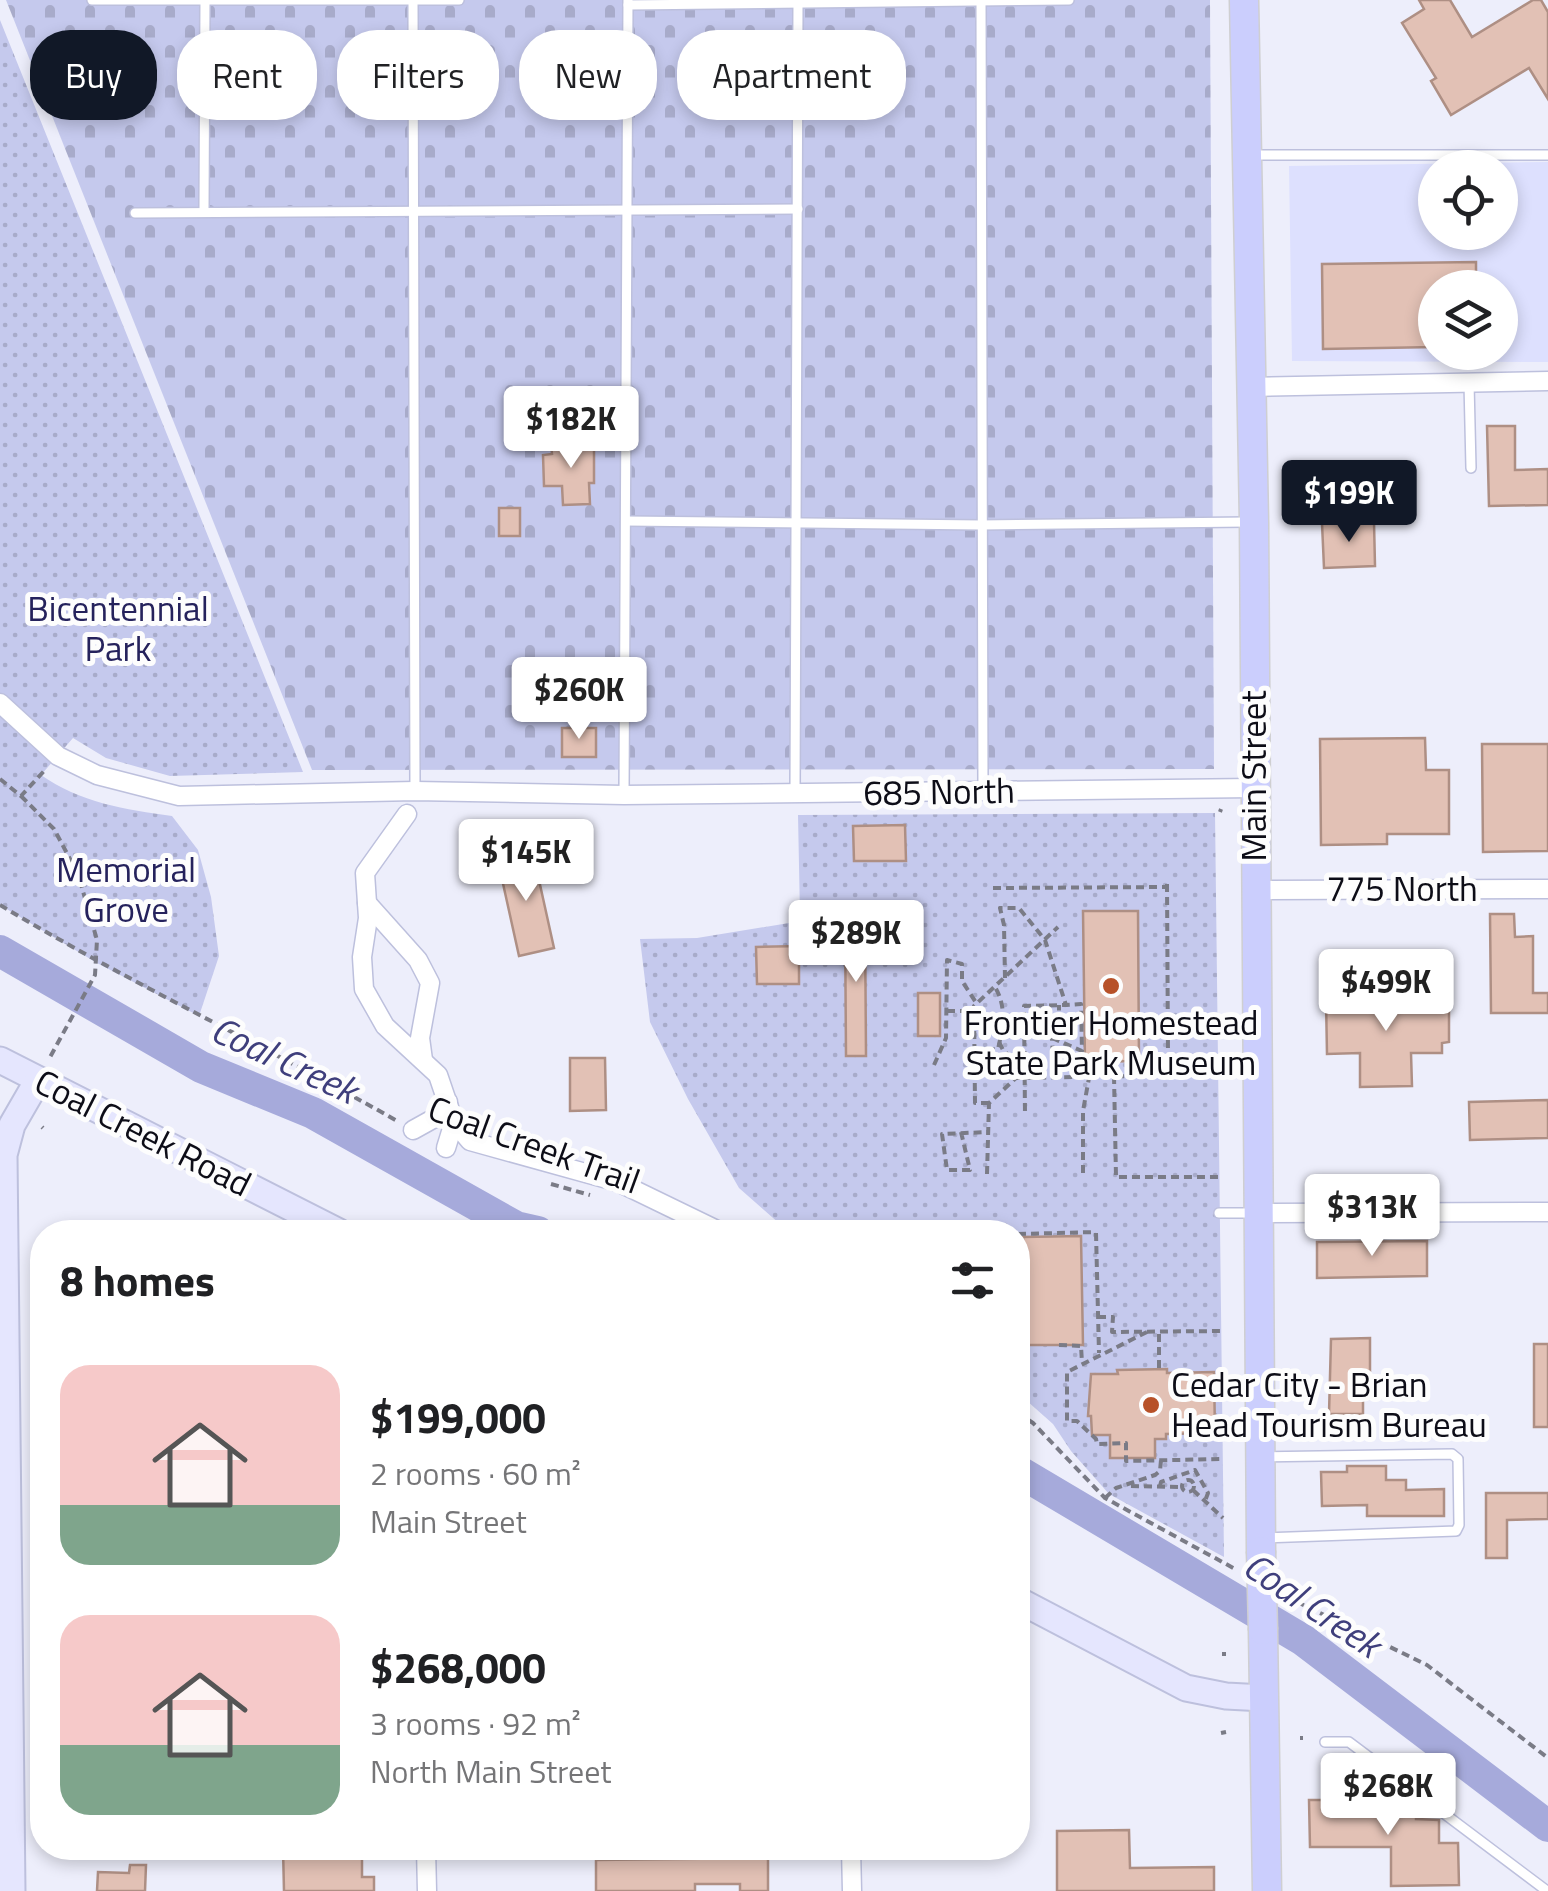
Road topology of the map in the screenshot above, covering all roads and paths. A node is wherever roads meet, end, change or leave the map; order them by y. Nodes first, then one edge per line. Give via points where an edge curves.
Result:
1 (92, 0) edge
2 (459, 0) edge
3 (1070, 0) edge
4 (1244, 0) edge
5 (205, 1) edge
6 (413, 1) edge
7 (981, 1) edge
8 (628, 2) edge
9 (798, 2) edge
10 (1247, 155) junction
11 (1548, 155) edge
12 (798, 209) junction
13 (204, 210) junction
14 (414, 211) junction
15 (627, 212) junction
16 (135, 213) dead end
17 (1548, 381) edge
18 (1469, 383) junction
19 (1250, 387) junction
20 (1471, 468) dead end
21 (626, 521) junction
22 (798, 522) junction
23 (1254, 522) junction
24 (981, 525) junction
25 (0, 703) edge
26 (58, 756) junction
27 (0, 779) edge
28 (1254, 788) junction
29 (416, 791) junction
30 (983, 792) junction
31 (795, 794) junction
32 (624, 795) junction
33 (21, 796) junction
34 (407, 814) dead end
35 (993, 888) dead end
36 (1548, 889) edge
37 (1255, 890) junction
38 (367, 904) junction
39 (0, 905) edge
40 (1058, 927) dead end
41 (1045, 940) junction
42 (97, 963) junction
43 (1004, 978) junction
44 (994, 987) junction
45 (977, 1004) junction
46 (1063, 1005) junction
47 (947, 1011) junction
48 (974, 1011) junction
49 (1024, 1027) junction
50 (1044, 1031) junction
51 (1052, 1038) junction
52 (1000, 1042) junction
53 (974, 1051) junction
54 (1082, 1051) junction
55 (1257, 1056) junction
56 (1168, 1057) junction
57 (0, 1060) edge
58 (423, 1060) junction
59 (934, 1065) dead end
60 (43, 1070) junction
61 (1025, 1074) junction
62 (1082, 1076) junction
63 (1089, 1076) junction
64 (1114, 1076) junction
65 (1054, 1077) junction
66 (448, 1102) junction
67 (989, 1104) junction
68 (1025, 1114) dead end
69 (454, 1122) junction
70 (413, 1130) joint
71 (961, 1132) junction
72 (988, 1132) junction
73 (446, 1148) dead end
74 (1083, 1173) dead end
75 (987, 1174) dead end
76 (1220, 1177) dead end
77 (546, 1182) dead end
78 (598, 1196) dead end
79 (1259, 1212) junction
80 (1548, 1212) edge
81 (1219, 1213) dead end
82 (317, 1220) edge
83 (696, 1220) edge
84 (1030, 1234) edge
85 (2, 1265) edge
86 (1098, 1318) junction
87 (1221, 1331) dead end
88 (1147, 1332) junction
89 (1159, 1332) junction
90 (1059, 1345) dead end
91 (1099, 1354) junction
92 (1082, 1363) junction
93 (1160, 1369) dead end
94 (1260, 1457) junction
95 (1223, 1459) dead end
96 (1161, 1460) junction
97 (1200, 1460) junction
98 (1195, 1470) junction
99 (1191, 1480) junction
100 (1126, 1486) junction
101 (1160, 1486) junction
102 (1182, 1487) junction
103 (1193, 1490) junction
104 (1105, 1498) dead end
105 (1205, 1501) junction
106 (1223, 1518) dead end
107 (1261, 1545) junction
108 (1030, 1606) edge
109 (1264, 1698) junction
110 (1325, 1742) dead end
111 (426, 1860) edge
112 (852, 1860) edge
113 (1540, 1889) edge
114 (12, 1891) edge
115 (427, 1891) edge
116 (852, 1891) edge
117 (1267, 1891) edge

1 - 5 lane
2 - 6 lane
3 - 7 lane
4 - 10 main road, Main Street
5 - 6 lane
5 - 13 lane
6 - 14 lane
7 - 9 lane
7 - 24 lane
8 - 9 lane
8 - 15 lane
9 - 12 lane
10 - 11 lane
10 - 19 main road, Main Street
12 - 15 lane
12 - 22 lane
13 - 14 lane
13 - 16 lane
14 - 15 lane
14 - 29 lane
15 - 21 lane
17 - 18 street
18 - 19 street
18 - 20 lane
19 - 23 main road, Main Street
21 - 22 lane
21 - 32 lane
22 - 24 lane
22 - 31 lane
23 - 24 lane
23 - 28 main road, Main Street
24 - 30 lane
25 - 26 street, 685 North
26 - 29 street, 685 North via 179,796
26 - 33 path
27 - 33 path
28 - 30 street, 685 North
28 - 37 main road, Main Street
29 - 32 street, 685 North
30 - 31 street, 685 North
31 - 32 street, 685 North
33 - 42 path via 54,830 78,874 98,940
34 - 38 street via 365,872
35 - 56 path via 1166,886
36 - 37 street, 775 North
37 - 55 main road, Main Street
38 - 58 street via 364,989 384,1026
38 - 58 street via 430,983
39 - 42 path, Coal Creek Trail
40 - 41 path
41 - 43 path
41 - 43 path via 1019,908 1000,908
41 - 46 path
42 - 60 path
42 - 70 path, Coal Creek Trail
43 - 44 path
44 - 45 path
44 - 52 path via 1003,1017
45 - 47 path via 962,981 962,964 947,960
45 - 48 path
46 - 49 path via 1024,1006
46 - 50 path
46 - 54 path via 1081,1004
47 - 48 path
47 - 59 path via 946,1038
48 - 53 path
49 - 50 path
49 - 61 path
50 - 51 path
51 - 54 path
51 - 65 path
52 - 53 path via 998,1049
52 - 61 path
53 - 67 path via 975,1103
54 - 62 path
55 - 56 path
55 - 79 main road, Main Street
56 - 64 path via 1132,1076
57 - 60 street, Coal Creek Road
58 - 66 street
60 - 82 street, Coal Creek Road
60 - 85 street via 7,1140
61 - 65 path
61 - 67 path
61 - 68 path
62 - 63 path
62 - 65 path
63 - 64 path
63 - 74 path
64 - 76 path via 1116,1177
66 - 69 street
66 - 70 street via 440,1115
67 - 72 path
69 - 73 street
69 - 83 street via 470,1141 618,1182
71 - 71 path via 942,1134 947,1170 970,1170
71 - 72 path
72 - 75 path
77 - 78 path, Coal Creek Trail
79 - 80 street
79 - 81 lane
79 - 94 main road, Main Street
84 - 86 path via 1096,1232
85 - 114 street
86 - 88 path via 1113,1318 1112,1332
86 - 91 path
87 - 89 path
88 - 89 path
88 - 91 path
89 - 93 path
90 - 92 path via 1081,1346
91 - 92 path
92 - 96 path via 1067,1372 1067,1421 1076,1421 1097,1444 1126,1444 1126,1461
94 - 107 main road, Main Street
94 - 107 lane via 1452,1454 1458,1459 1459,1525 1450,1534
95 - 97 path
96 - 97 path
96 - 100 path via 1160,1470
97 - 98 path
98 - 99 path
98 - 101 path
98 - 105 path via 1208,1493
99 - 102 path
99 - 103 path
100 - 101 path
100 - 104 path
101 - 102 path
102 - 103 path
103 - 105 path
105 - 106 path
107 - 109 main road, Main Street, bridge
108 - 109 street via 1186,1688
109 - 117 main road, Main Street
110 - 113 lane via 1349,1742
111 - 115 street
112 - 116 street

